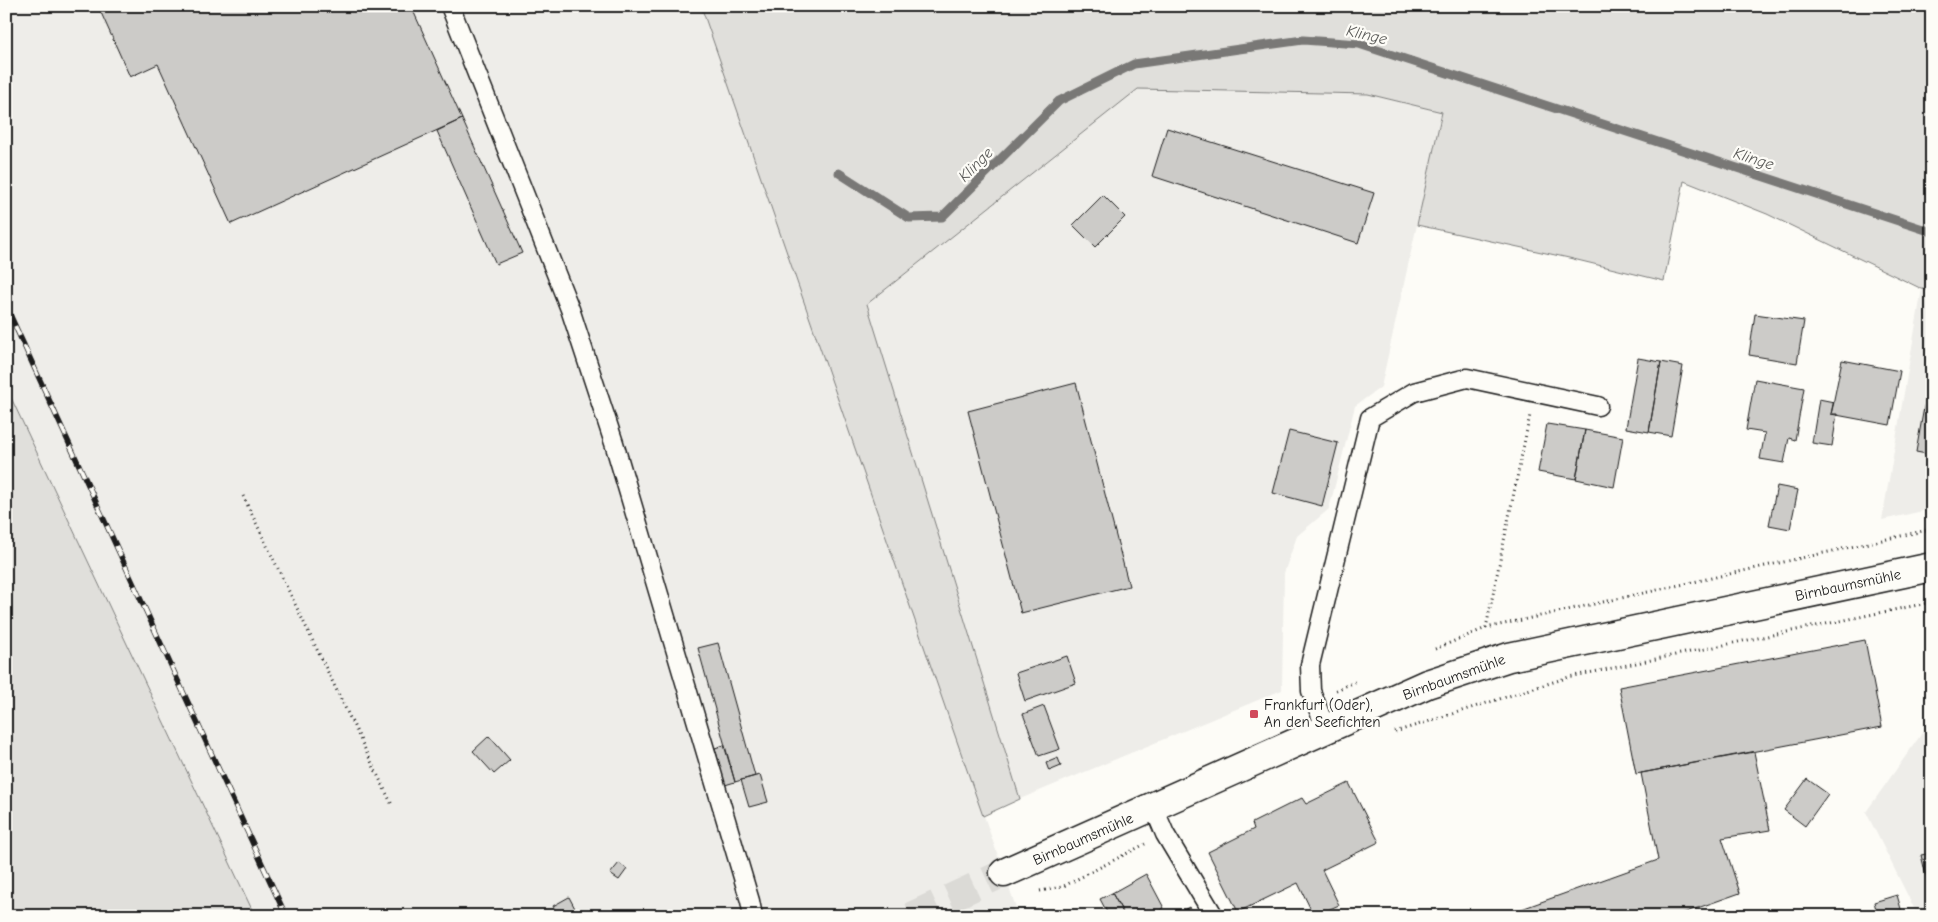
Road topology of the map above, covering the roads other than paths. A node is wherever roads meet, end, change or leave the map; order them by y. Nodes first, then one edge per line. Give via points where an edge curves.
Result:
1 (450, 6) edge
2 (1598, 406) dead end
3 (1932, 568) edge
4 (1326, 729) junction
5 (1154, 808) junction
6 (1004, 873) tunnel mouth
7 (752, 916) edge
8 (1214, 916) edge

1 - 7 lane via 570,309 619,462 750,900
2 - 4 lane via 1466,378 1414,392 1370,418 1310,665 1311,691
3 - 4 main road, Birnbaumsmühle via 1509,657 1427,684
4 - 5 main road, Birnbaumsmühle
5 - 6 main road, Birnbaumsmühle
5 - 8 lane via 1165,834

